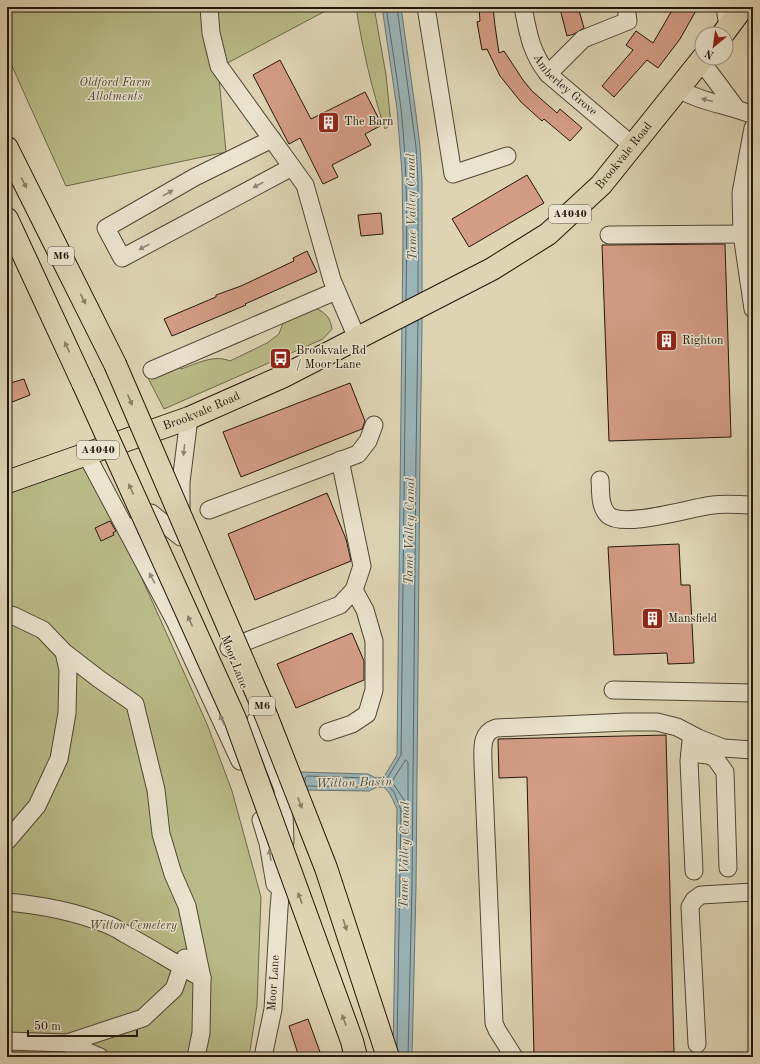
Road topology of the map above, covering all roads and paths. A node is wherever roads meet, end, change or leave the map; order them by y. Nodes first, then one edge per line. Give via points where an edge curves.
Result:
1 (209, 7) edge
2 (426, 7) edge
3 (523, 7) edge
4 (626, 7) edge
5 (743, 7) edge
6 (725, 23) edge
7 (696, 66) edge
8 (705, 66) edge
9 (548, 74) junction
10 (679, 89) junction
11 (736, 108) junction
12 (753, 115) edge
13 (753, 128) edge
14 (272, 139) junction
15 (633, 146) junction
16 (7, 148) edge
17 (507, 156) dead end
18 (292, 166) junction
19 (7, 219) edge
20 (742, 234) junction
21 (609, 235) dead end
22 (336, 291) junction
23 (753, 309) edge
24 (357, 338) junction
25 (152, 370) dead end
26 (188, 418) junction
27 (374, 425) dead end
28 (86, 454) junction
29 (340, 460) junction
30 (600, 480) dead end
31 (7, 482) edge
32 (753, 505) edge
33 (209, 510) dead end
34 (128, 532) junction
35 (181, 537) junction
36 (354, 590) junction
37 (7, 614) edge
38 (229, 648) junction
39 (64, 652) junction
40 (613, 690) dead end
41 (753, 692) edge
42 (328, 732) dead end
43 (692, 735) junction
44 (753, 750) edge
45 (690, 753) junction
46 (283, 789) junction
47 (253, 798) junction
48 (7, 841) edge
49 (728, 868) dead end
50 (694, 871) dead end
51 (753, 892) edge
52 (7, 902) edge
53 (280, 908) junction
54 (193, 931) junction
55 (182, 968) junction
56 (202, 978) junction
57 (7, 1041) edge
58 (67, 1044) junction
59 (697, 1044) dead end
60 (100, 1057) edge
61 (196, 1057) edge
62 (264, 1057) edge
63 (356, 1057) edge
64 (388, 1057) edge
65 (514, 1057) edge

1 - 14 street via 211,33 219,66
2 - 17 street via 453,174
3 - 9 street, Amberley Grove via 529,38 539,62
4 - 9 street via 628,21 583,39
5 - 6 main road
7 - 10 main road, Brookvale Road / A4040
8 - 11 street
9 - 15 street, Amberley Grove
11 -> 10 street via 688,95
10 - 15 main road, Brookvale Road / A4040
11 - 12 street
13 - 20 street via 741,193
14 - 18 street
18 -> 14 street via 122,258 106,228 195,177
15 - 24 main road, Brookvale Road / A4040 via 601,185 548,234 492,269
16 -> 64 main road, M6, bridge via 115,364 270,724 326,868
18 - 22 street via 305,184
63 -> 19 main road, M6, bridge via 235,719
20 - 21 street
20 - 23 street
22 - 24 street
22 - 25 street
24 - 26 main road, Brookvale Road / A4040 via 282,377
26 - 28 main road, Brookvale Road / A4040
26 -> 35 street, Moor Lane via 181,482
27 - 29 street via 368,441 358,454
28 - 31 main road, Brookvale Road / A4040
28 - 34 street, Moor Lane
29 - 33 street
29 - 36 street via 362,566
30 - 32 street via 602,505 610,516 616,518 648,518 714,505
34 - 35 street via 151,513
47 -> 34 street, Moor Lane via 232,742 175,621
35 - 38 street, Moor Lane
36 - 38 street via 340,605
36 - 42 street via 365,610 374,641 374,690 367,714 352,724
37 - 39 street via 43,630
38 - 46 street, Moor Lane
39 - 48 street via 68,670 66,713 58,759 37,806
39 - 54 street via 135,704 156,790 161,834 187,906
40 - 41 street
43 - 44 street via 724,748
43 - 45 street
43 - 65 street via 677,727 657,722 496,728 486,735 483,744 483,764 494,1023
45 - 49 street via 715,758 725,772
45 - 50 street
46 - 47 street
46 - 53 street, Moor Lane via 286,840
53 -> 47 street, Moor Lane via 268,843
51 - 59 street via 701,895 690,907
52 - 55 street via 67,912 106,924
53 - 62 street, Moor Lane via 274,1008
54 - 55 street
54 - 56 street
55 - 56 street
55 - 58 street via 174,989 143,1018
56 - 61 street via 201,1033
57 - 58 street
58 - 60 street

